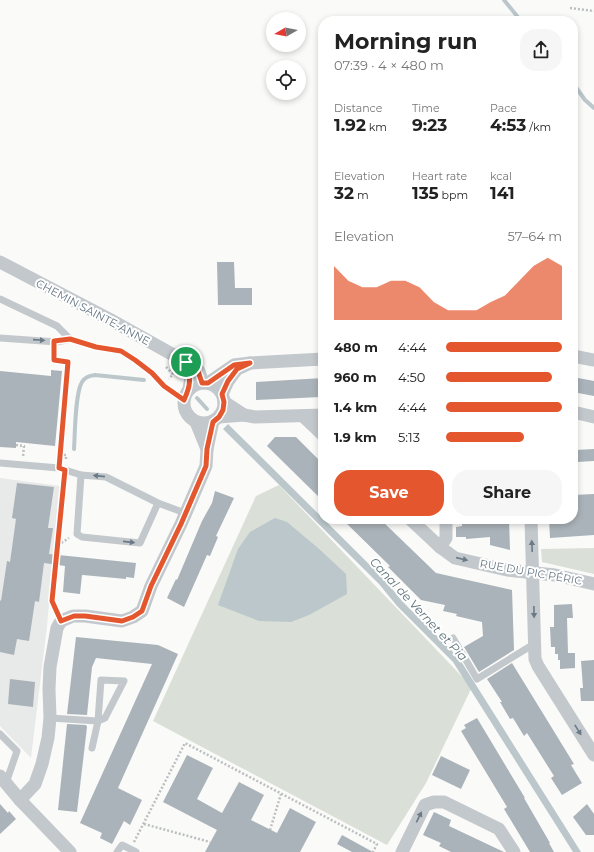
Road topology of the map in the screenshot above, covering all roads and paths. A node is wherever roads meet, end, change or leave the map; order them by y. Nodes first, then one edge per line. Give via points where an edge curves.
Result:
1 (570, 8) dead end
2 (594, 11) edge
3 (0, 262) edge
4 (0, 298) edge
5 (0, 338) edge
6 (70, 339) junction
7 (54, 341) junction
8 (578, 357) edge
9 (318, 359) edge
10 (594, 360) edge
11 (186, 362) junction
12 (250, 363) junction
13 (206, 383) junction
14 (186, 395) junction
15 (223, 398) junction
16 (578, 413) edge
17 (244, 415) junction
18 (318, 415) edge
19 (303, 416) junction
20 (594, 416) edge
21 (216, 419) junction
22 (196, 422) junction
23 (318, 428) edge
24 (16, 445) dead end
25 (207, 449) junction
26 (60, 454) junction
27 (0, 463) edge
28 (22, 465) junction
29 (62, 469) junction
30 (81, 475) junction
31 (158, 503) junction
32 (186, 513) junction
33 (415, 524) edge
34 (446, 524) edge
35 (531, 524) edge
36 (77, 534) junction
37 (58, 545) junction
38 (440, 547) junction
39 (533, 573) junction
40 (594, 584) edge
41 (61, 621) junction
42 (452, 638) dead end
43 (534, 644) junction
44 (50, 718) junction
45 (98, 721) junction
46 (0, 734) edge
47 (92, 748) dead end
48 (594, 755) edge
49 (3, 780) edge
50 (281, 794) junction
51 (20, 800) junction
52 (144, 824) junction
53 (270, 830) dead end
54 (210, 842) dead end
55 (133, 851) edge
56 (70, 852) edge
57 (117, 852) edge
58 (373, 852) edge
59 (402, 852) edge
60 (514, 852) edge

1 - 2 path
3 - 11 street, CHEMIN SAINTE-ANNE
4 - 6 lane via 57,326
5 -> 7 lane
6 - 7 lane
6 - 14 lane via 121,351 152,373 164,386
7 - 26 path via 54,360 68,362
8 - 10 street
9 - 12 street
11 - 13 street, CHEMIN SAINTE-ANNE via 198,371
11 - 14 street via 190,377
12 - 13 street via 234,365
12 - 15 street via 237,369 228,381
13 - 14 street via 195,384
13 - 15 street via 217,387
14 - 22 street via 186,414
15 - 17 street
15 - 21 street via 223,410
16 - 20 street
17 - 19 street
17 - 21 street
18 - 19 street
19 - 23 street
21 - 22 street via 205,424
21 - 25 street
22 - 25 street
24 - 28 path via 24,446
25 - 32 street via 206,466
26 - 29 path
26 - 29 path via 66,455
27 - 28 lane
28 - 29 lane
29 - 30 lane
29 - 37 path
31 -> 30 lane via 106,477
30 - 36 lane
31 - 32 lane
36 -> 31 lane via 82,537 140,543
32 - 41 street via 151,586 142,611 122,621 74,616
33 - 38 street, RUE DU PIC PÉRIC
34 - 38 street via 446,538
39 -> 35 street
36 - 37 path
37 - 41 path via 52,601
38 -> 39 street, RUE DU PIC PÉRIC via 454,558
39 - 40 street, RUE DU PIC PÉRIC
39 -> 43 street
41 - 44 street via 57,628 50,667
42 - 43 lane via 477,679
43 -> 48 street via 538,666
44 - 45 lane
44 - 51 street via 48,738 35,784
45 - 45 lane via 101,680 124,681 106,718
45 - 47 lane
46 - 49 lane via 17,750
49 - 51 street
50 - 52 path via 185,743
50 - 53 path
50 - 58 path via 377,844
51 - 56 street
52 - 54 path
52 - 55 path
55 - 57 lane via 122,845
59 -> 60 street via 425,805 434,802 444,802 499,829

